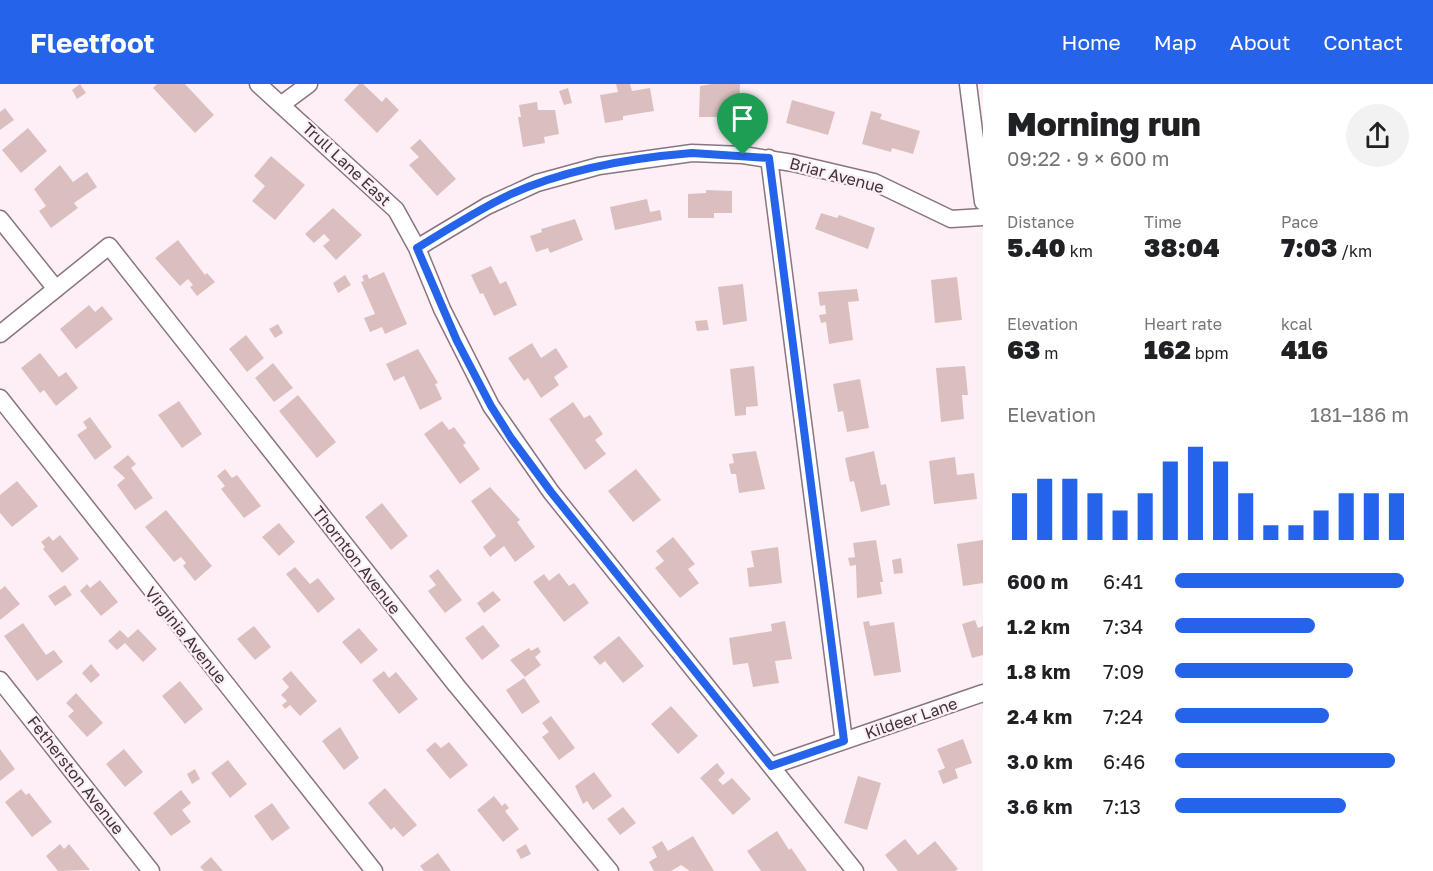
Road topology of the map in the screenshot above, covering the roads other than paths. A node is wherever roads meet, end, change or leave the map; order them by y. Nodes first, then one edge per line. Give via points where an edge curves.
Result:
1 (258, 84) edge
2 (309, 84) edge
3 (968, 84) edge
4 (282, 104) junction
5 (769, 158) junction
6 (983, 202) edge
7 (983, 217) edge
8 (0, 219) edge
9 (417, 248) junction
10 (56, 289) junction
11 (0, 334) edge
12 (0, 398) edge
13 (0, 680) edge
14 (983, 693) edge
15 (844, 741) junction
16 (771, 766) junction
17 (152, 871) edge
18 (374, 871) edge
19 (610, 871) edge
20 (855, 871) edge

1 - 4 street, Trull Lane East
2 - 4 street
3 - 6 street
4 - 9 street, Trull Lane East via 387,200
5 - 7 street, Briar Avenue via 874,183 951,219
5 - 9 street, Briar Avenue via 673,154 566,174 487,206
5 - 15 street
8 - 10 street
9 - 16 street, Trull Lane East via 457,341 511,438
10 - 11 street
10 - 19 street, Thornton Avenue via 109,246 456,685
12 - 18 street, Virginia Avenue
13 - 17 street, Fetherston Avenue
14 - 15 street, Kildeer Lane
15 - 16 street, Kildeer Lane
16 - 20 street, Trull Lane East

